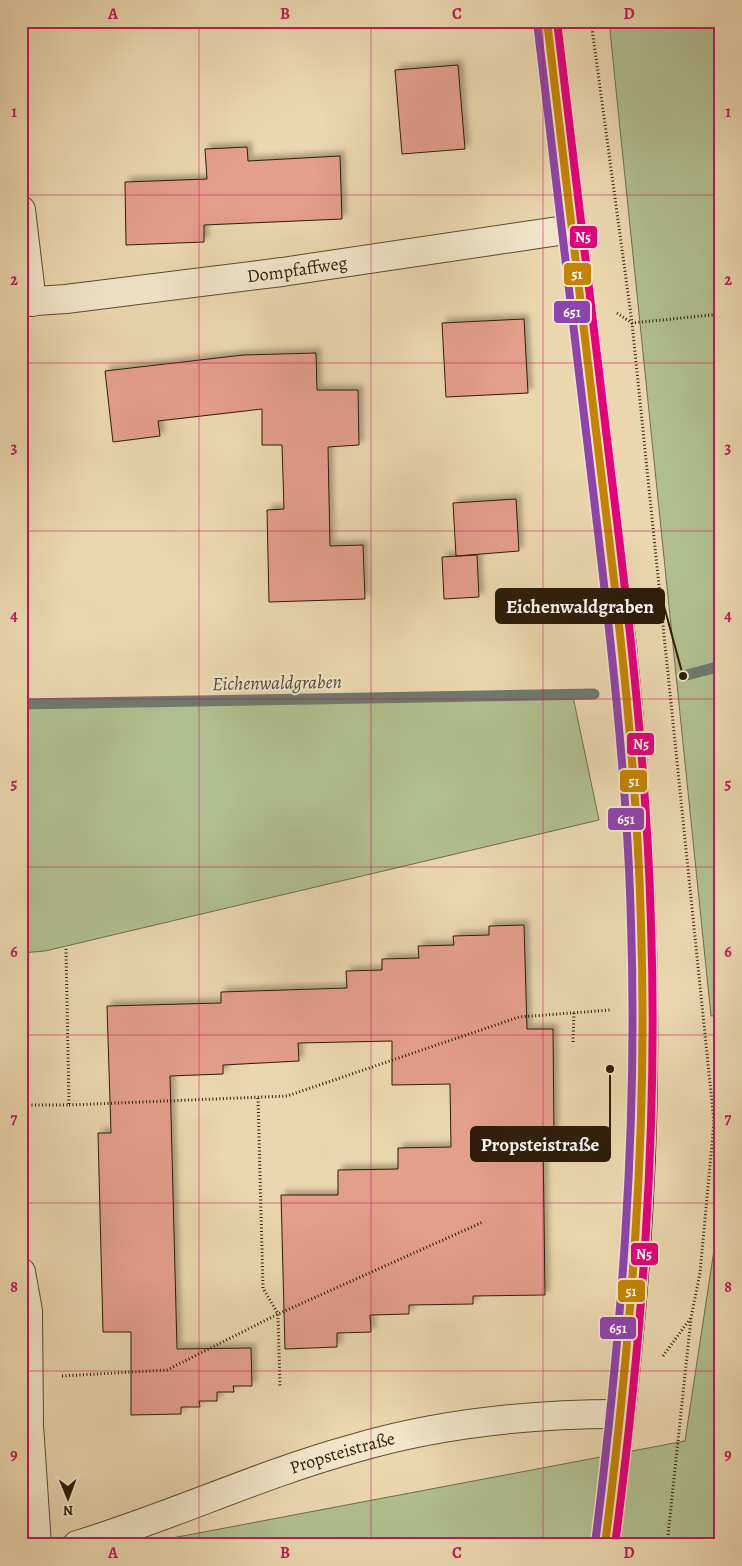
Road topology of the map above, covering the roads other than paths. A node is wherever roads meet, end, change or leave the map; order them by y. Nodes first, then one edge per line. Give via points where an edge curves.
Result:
1 (547, 21) edge
2 (21, 210) edge
3 (572, 229) junction
4 (26, 302) edge
5 (21, 1272) edge
6 (620, 1414) junction
7 (37, 1545) edge
8 (77, 1545) edge
9 (605, 1545) edge

1 - 3 main road
2 - 4 main road
3 - 4 main road, Dompfaffweg via 282,272
3 - 6 main road via 631,731 640,902 643,1010 639,1198
5 - 7 main road via 28,1311 29,1425
6 - 8 main road, Propsteistraße via 526,1416 461,1424 387,1440 324,1457
6 - 9 main road

